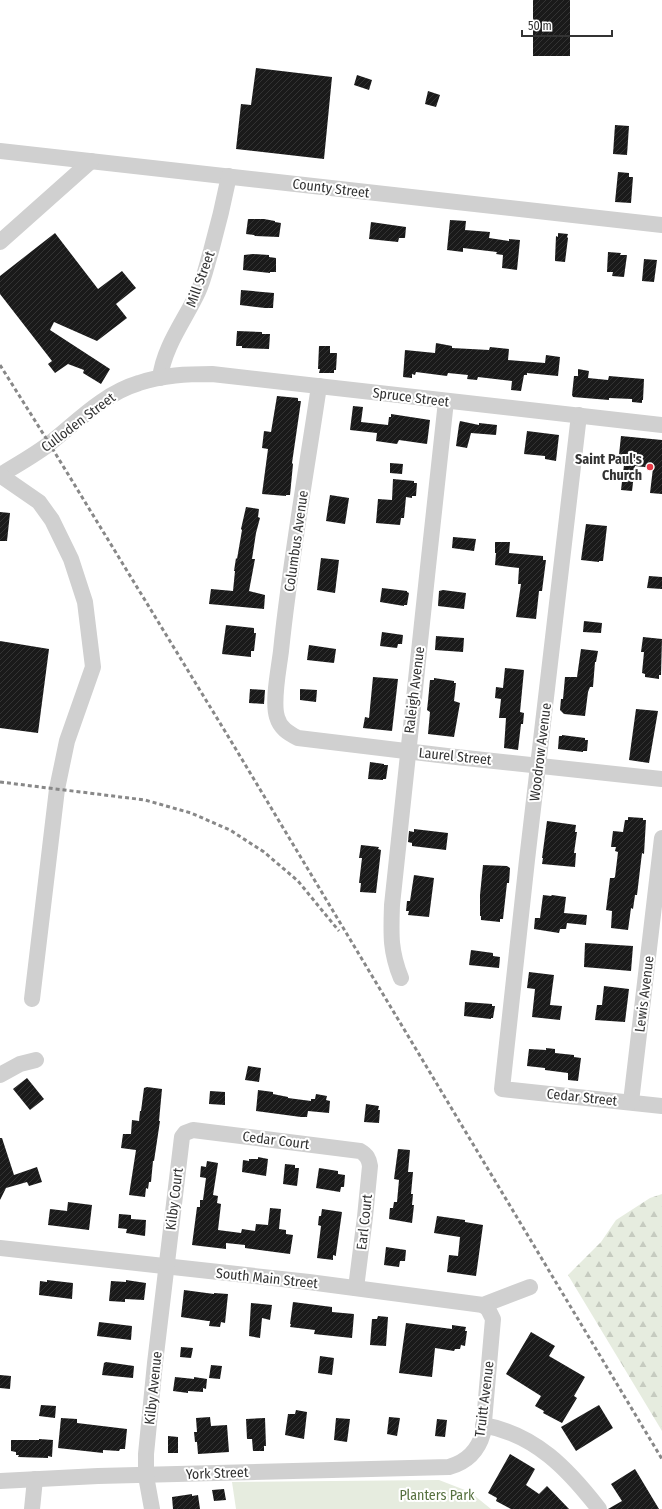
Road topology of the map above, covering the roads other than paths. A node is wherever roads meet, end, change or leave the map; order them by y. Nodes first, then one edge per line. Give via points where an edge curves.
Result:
1 (0, 151) edge
2 (91, 161) junction
3 (229, 176) junction
4 (662, 225) edge
5 (0, 242) edge
6 (160, 378) junction
7 (319, 386) junction
8 (446, 401) junction
9 (579, 415) junction
10 (662, 424) edge
11 (0, 475) edge
12 (276, 697) joint
13 (407, 751) junction
14 (538, 765) junction
15 (662, 779) edge
16 (662, 838) edge
17 (401, 978) dead end
18 (32, 999) dead end
19 (36, 1060) dead end
20 (0, 1075) edge
21 (502, 1089) joint
22 (631, 1102) junction
23 (662, 1106) edge
24 (185, 1133) joint
25 (367, 1156) joint
26 (0, 1248) edge
27 (166, 1266) junction
28 (530, 1287) dead end
29 (356, 1288) junction
30 (483, 1305) junction
31 (483, 1425) junction
32 (435, 1467) joint
33 (146, 1476) junction
34 (35, 1479) junction
35 (0, 1481) edge
36 (32, 1509) edge
37 (152, 1509) edge
38 (599, 1509) edge

1 - 2 street, County Street
2 - 3 street, County Street
2 - 5 street
3 - 4 street, County Street
3 - 6 street, Mill Street via 205,274 166,352
6 - 7 street, Spruce Street via 185,374 212,374
6 - 11 street, Culloden Street via 118,391 99,402 34,454
7 - 8 street, Spruce Street
7 - 12 street, Columbus Avenue via 288,590
8 - 9 street, Spruce Street
8 - 13 street, Raleigh Avenue
9 - 10 street, Spruce Street
9 - 14 street, Woodrow Avenue
11 - 18 street via 39,502 52,520 72,559 85,602 93,667 67,741 57,789
12 - 13 street, Laurel Street via 277,718 282,728 298,738
13 - 14 street, Laurel Street
13 - 17 street, Raleigh Avenue via 390,935 392,951
14 - 15 street, Laurel Street
14 - 21 street, Woodrow Avenue
16 - 22 street, Lewis Avenue
19 - 20 street via 20,1064
21 - 22 street, Cedar Street
22 - 23 street, Cedar Street
24 - 25 street, Cedar Court via 193,1130 302,1143 360,1151
24 - 27 street, Kilby Court via 182,1137
25 - 29 street, Earl Court via 370,1166
26 - 27 street, South Main Street
27 - 29 street, South Main Street
27 - 33 street, Kilby Avenue via 147,1439
28 - 30 street, South Main Street
29 - 30 street, South Main Street
30 - 31 street, Truitt Avenue via 493,1319
31 - 32 street, Truitt Avenue via 481,1438 468,1459 449,1467
31 - 38 street via 529,1440 571,1476
32 - 33 street, York Street
33 - 34 street, York Street
33 - 37 street, Kilby Avenue
34 - 35 street, York Street
34 - 36 street

